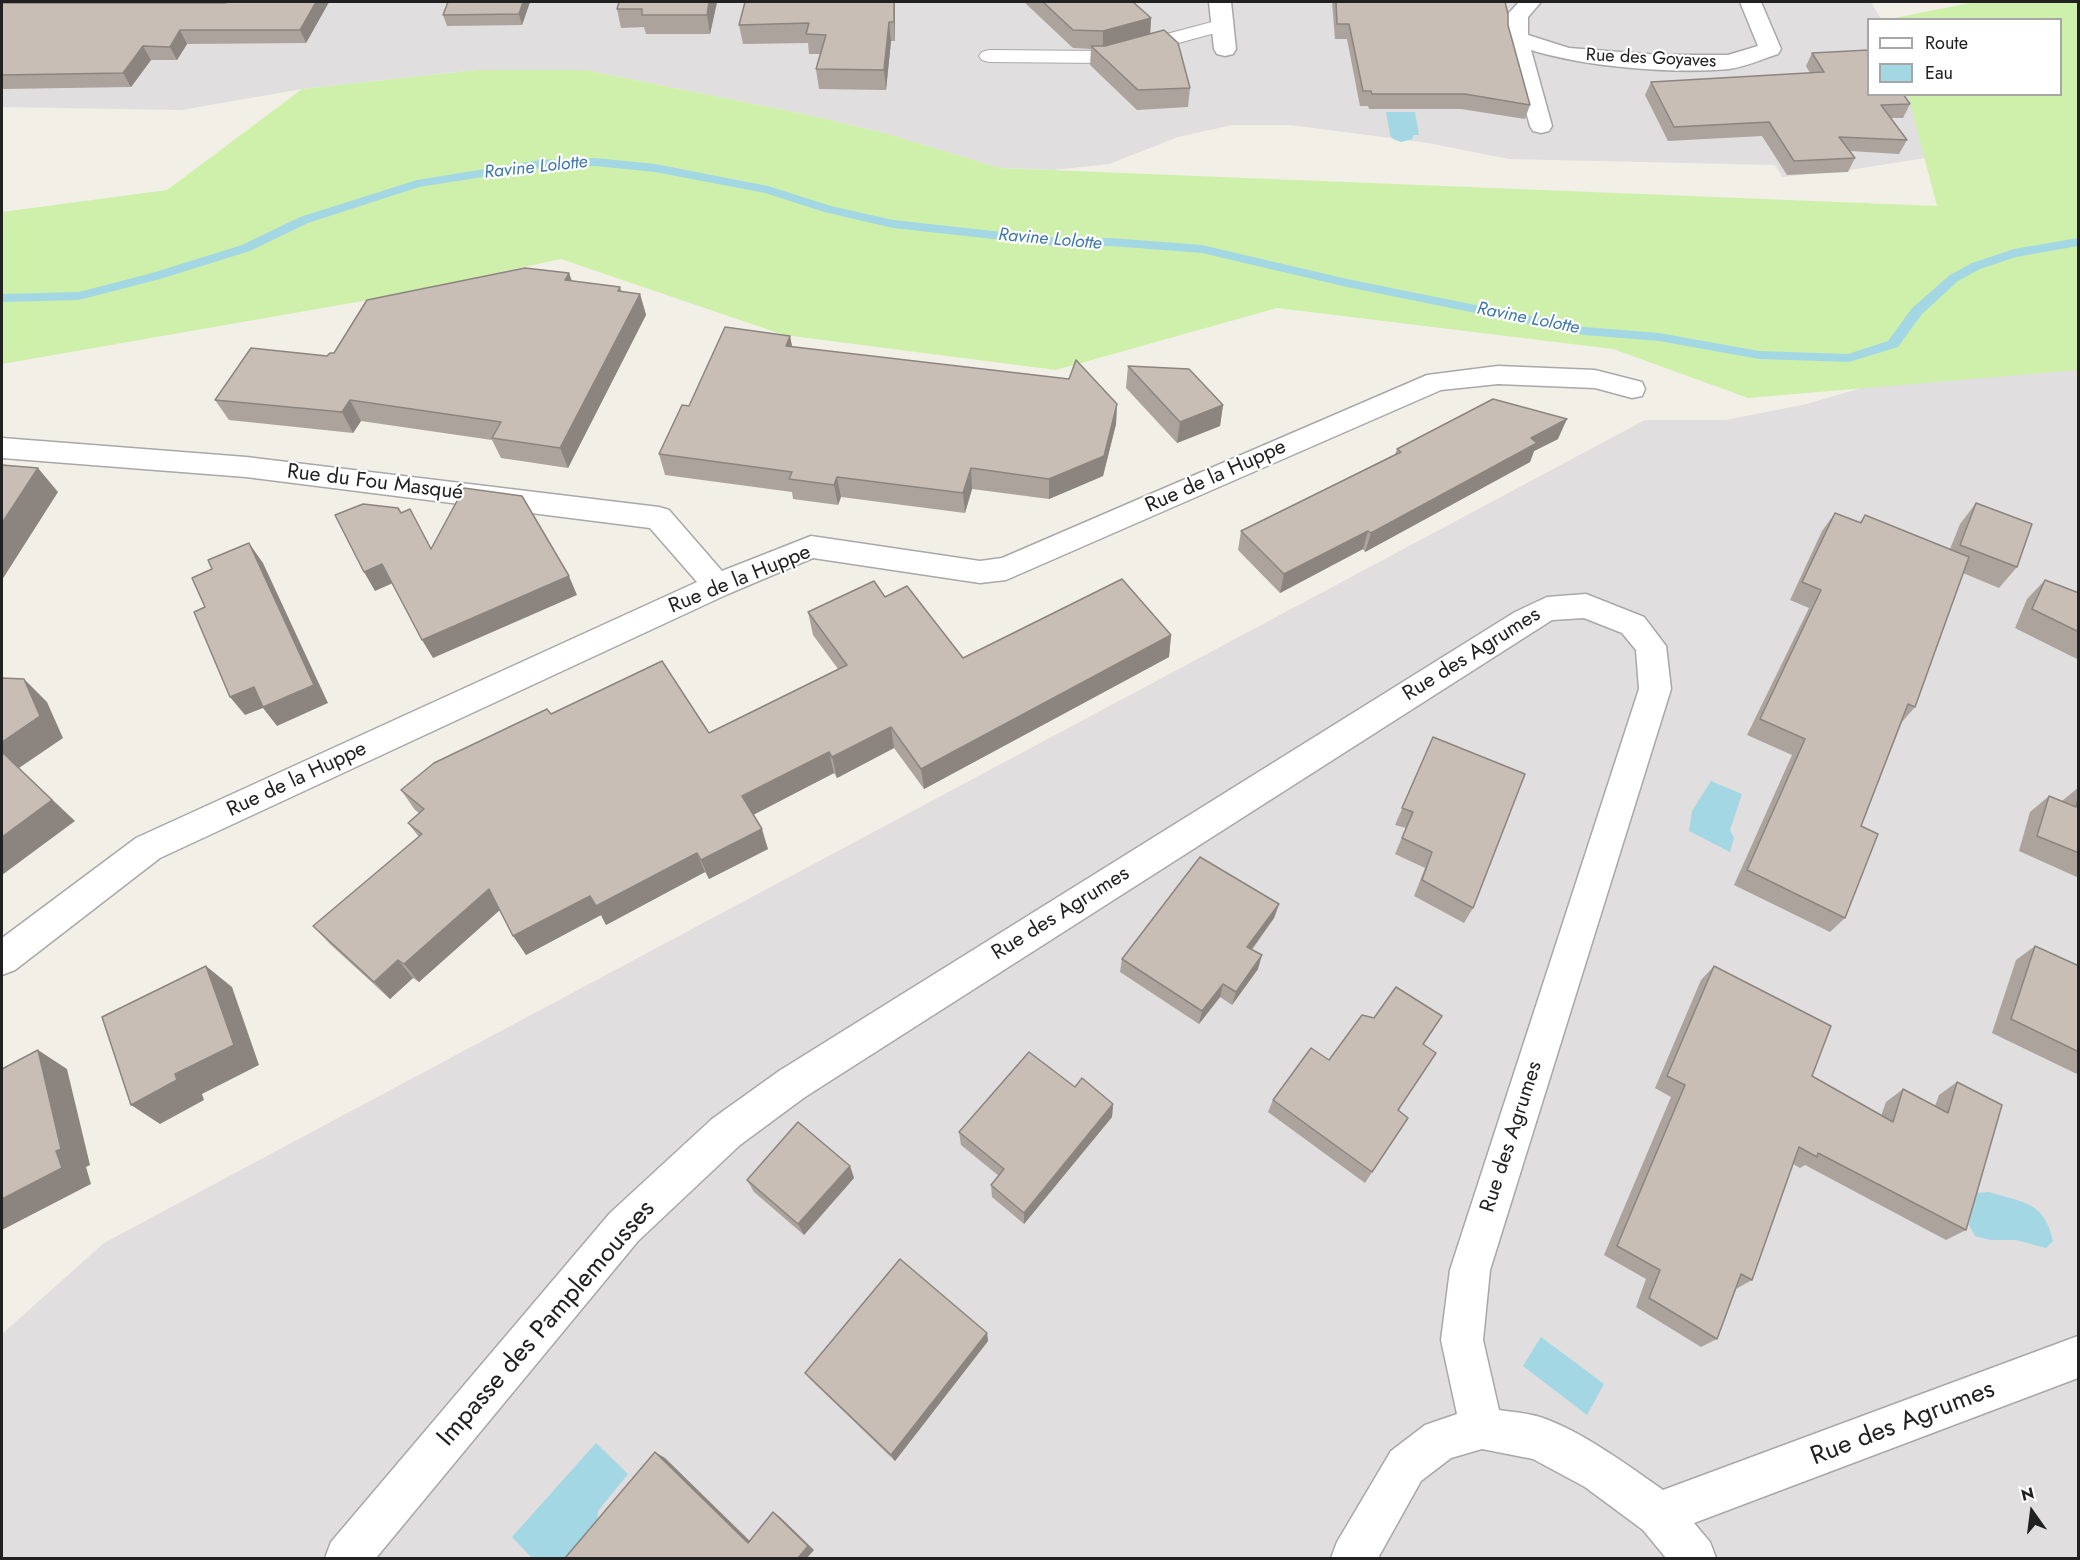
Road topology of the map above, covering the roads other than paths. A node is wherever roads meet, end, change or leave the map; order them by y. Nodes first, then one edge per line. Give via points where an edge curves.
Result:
1 (1220, 2) edge
2 (1530, 2) edge
3 (1751, 2) edge
4 (1222, 25) junction
5 (1517, 39) junction
6 (1225, 49) dead end
7 (988, 56) dead end
8 (1541, 126) dead end
9 (1632, 389) dead end
10 (2, 448) edge
11 (717, 586) junction
12 (2, 959) edge
13 (792, 1084) joint
14 (2079, 1357) edge
15 (1482, 1428) junction
16 (1659, 1514) junction
17 (347, 1558) edge
18 (1353, 1558) edge
19 (1694, 1558) edge

1 - 4 street
2 - 5 street via 1517,16
3 - 5 street, Rue des Goyaves via 1770,49 1730,62 1659,62 1567,54
4 - 6 street
4 - 7 lane via 1104,57
5 - 8 street
9 - 11 street, Rue de la Huppe via 1595,379 1498,375 1437,381 1006,569 980,572 811,547
10 - 11 street, Rue du Fou Masqué via 246,467 659,518
11 - 12 street, Rue de la Huppe via 148,848
13 - 15 street, Rue des Agrumes via 1526,620 1547,609 1586,606 1633,625 1651,646 1655,690 1470,1270 1462,1340
13 - 17 street, Impasse des Pamplemousses via 726,1132 624,1227
14 - 16 street, Rue des Agrumes
15 - 16 street via 1539,1438 1600,1472
15 - 18 street via 1440,1440 1406,1466
16 - 19 street

